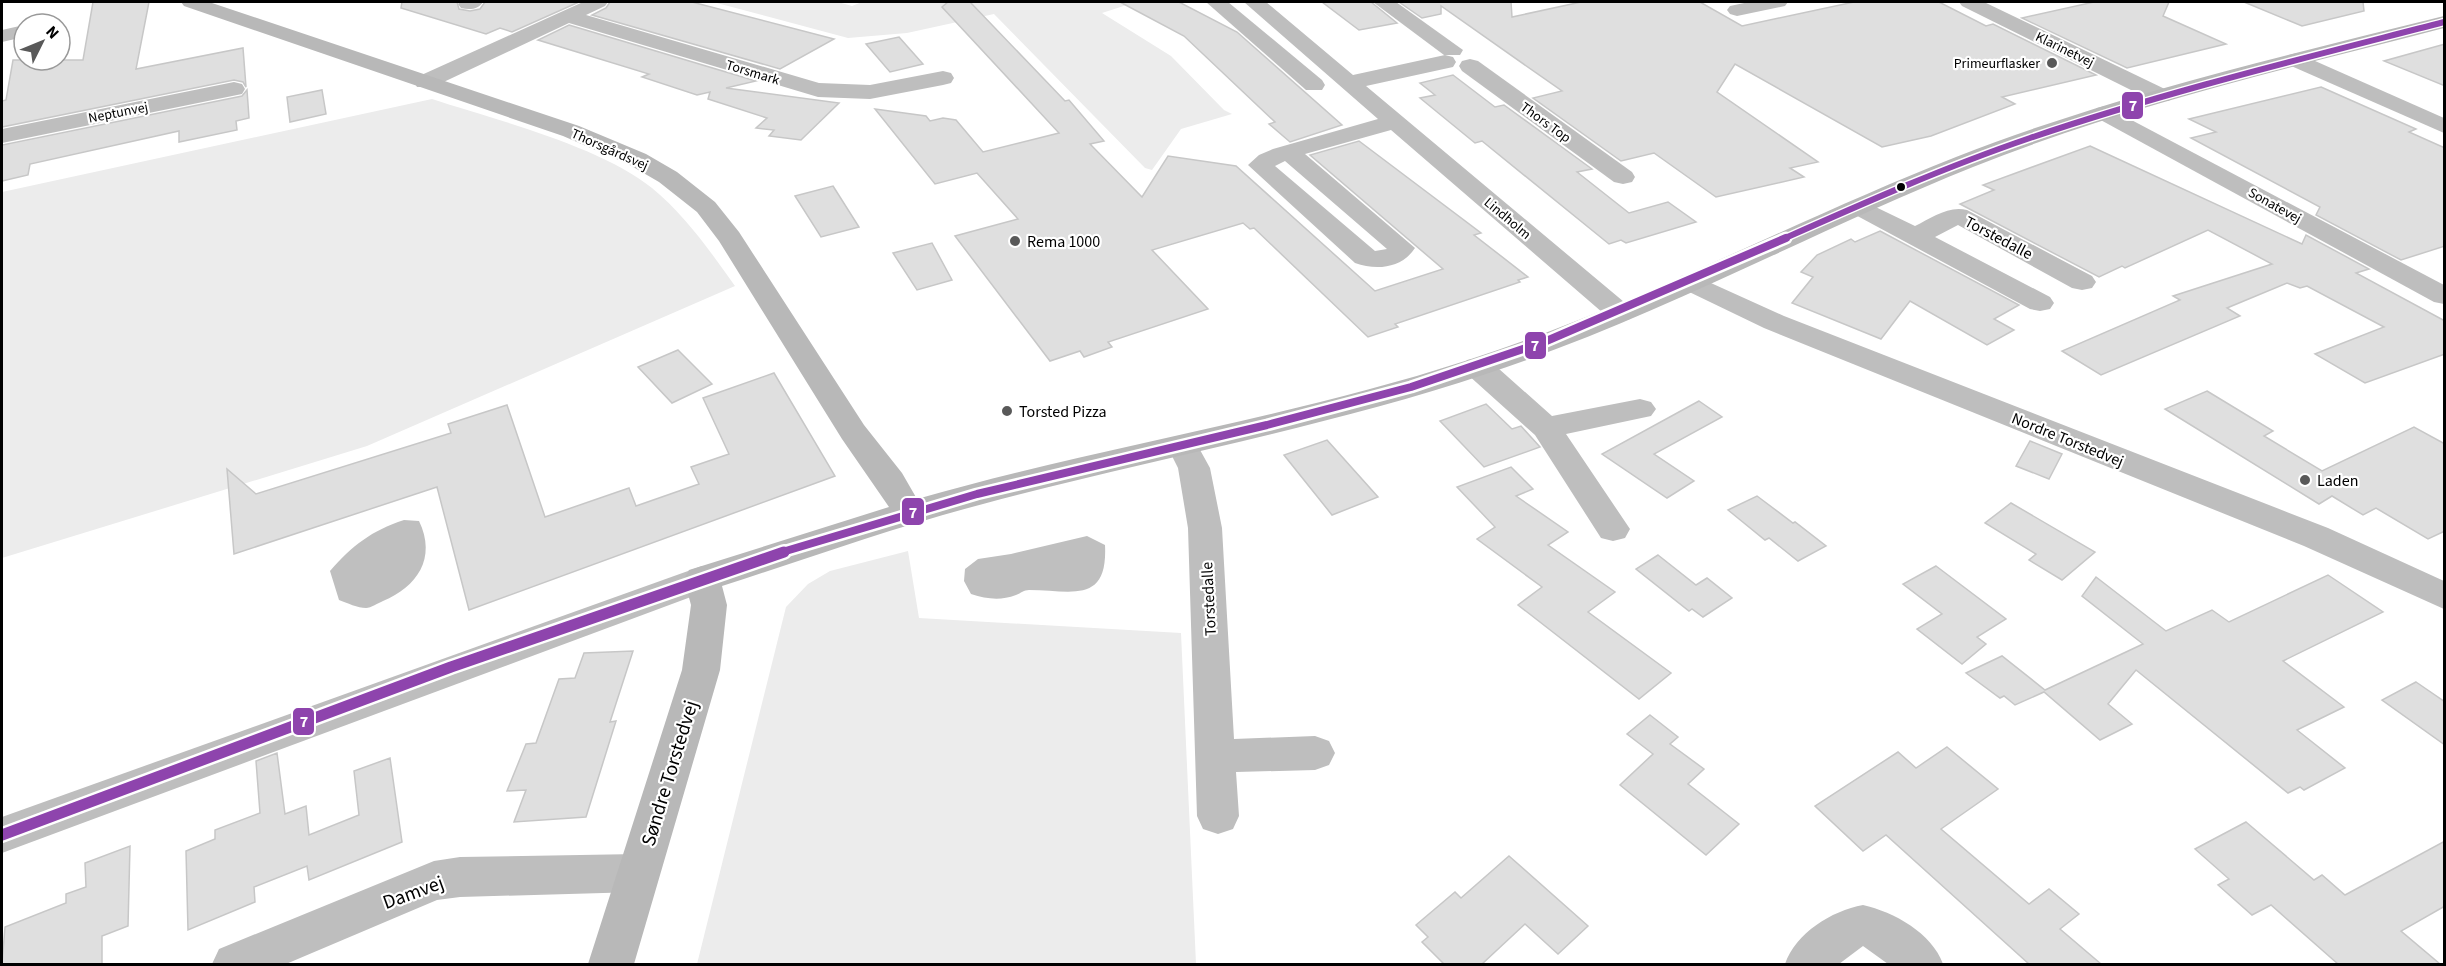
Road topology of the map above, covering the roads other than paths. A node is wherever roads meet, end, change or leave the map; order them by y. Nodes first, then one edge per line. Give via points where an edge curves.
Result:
1 (191, 2) edge
2 (598, 2) edge
3 (1222, 2) edge
4 (1254, 2) edge
5 (1383, 2) edge
6 (1778, 2) edge
7 (1969, 2) edge
8 (1737, 10) dead end
9 (566, 16) junction
10 (2445, 22) edge
11 (1317, 56) junction
12 (1448, 56) junction
13 (2297, 60) junction
14 (1287, 63) junction
15 (943, 78) dead end
16 (425, 82) junction
17 (1348, 83) junction
18 (1314, 85) dead end
19 (234, 89) dead end
20 (2161, 96) junction
21 (2104, 113) junction
22 (1395, 122) junction
23 (2445, 126) edge
24 (2, 136) edge
25 (1288, 152) junction
26 (1623, 177) dead end
27 (1334, 190) junction
28 (1300, 201) junction
29 (1859, 207) junction
30 (1915, 236) junction
31 (1690, 282) junction
32 (2082, 282) dead end
33 (2445, 296) edge
34 (2040, 303) dead end
35 (1620, 313) junction
36 (1478, 367) junction
37 (1640, 409) dead end
38 (1546, 428) junction
39 (1183, 446) junction
40 (909, 513) junction
41 (1613, 529) dead end
42 (702, 579) junction
43 (2445, 596) edge
44 (1315, 753) dead end
45 (1215, 756) junction
46 (1218, 816) dead end
47 (2, 836) edge
48 (638, 873) junction
49 (235, 964) edge
50 (611, 964) edge
51 (1808, 964) edge
52 (1920, 964) edge

1 - 16 street, Thorsgårdsvej
2 - 9 street
3 - 14 street
4 - 11 street, Lindholm
5 - 12 street
6 - 8 street
7 - 20 street, Klarinetvej
9 - 15 street, Torsmark via 818,90 870,92
9 - 16 street
10 - 13 street
11 - 14 street
11 - 17 street, Lindholm
12 - 17 street
12 - 26 street, Thors Top via 1468,50 1479,56 1479,62 1470,66
13 - 20 street
13 - 23 street
14 - 18 street
16 - 40 street, Thorsgårdsvej via 571,131 629,155 668,177 706,207
17 - 22 street, Lindholm
19 - 24 street, Neptunvej
20 - 21 street
21 - 29 street via 1976,158
21 - 33 street, Sonatevej
22 - 25 street
22 - 35 street, Lindholm
25 - 27 street
25 - 28 street via 1260,165
27 - 28 street
27 - 28 street via 1400,245 1402,252 1377,260 1365,257
29 - 30 street
29 - 31 street
30 - 32 street, Torstedalle via 1958,215
30 - 34 street
31 - 35 street
31 - 43 street, Nordre Torstedvej via 1774,322 2316,537
35 - 36 street
36 - 38 street
36 - 39 street via 1325,412
37 - 38 street
38 - 41 street
39 - 40 street
39 - 45 street, Torstedalle via 1194,468 1204,528
40 - 42 street
42 - 47 street
42 - 48 street, Søndre Torstedvej via 709,605 700,670
44 - 45 street
45 - 46 street, Torstedalle
48 - 49 street, Damvej via 434,880
48 - 50 street, Søndre Torstedvej
51 - 52 street via 1834,936 1854,924 1873,925

